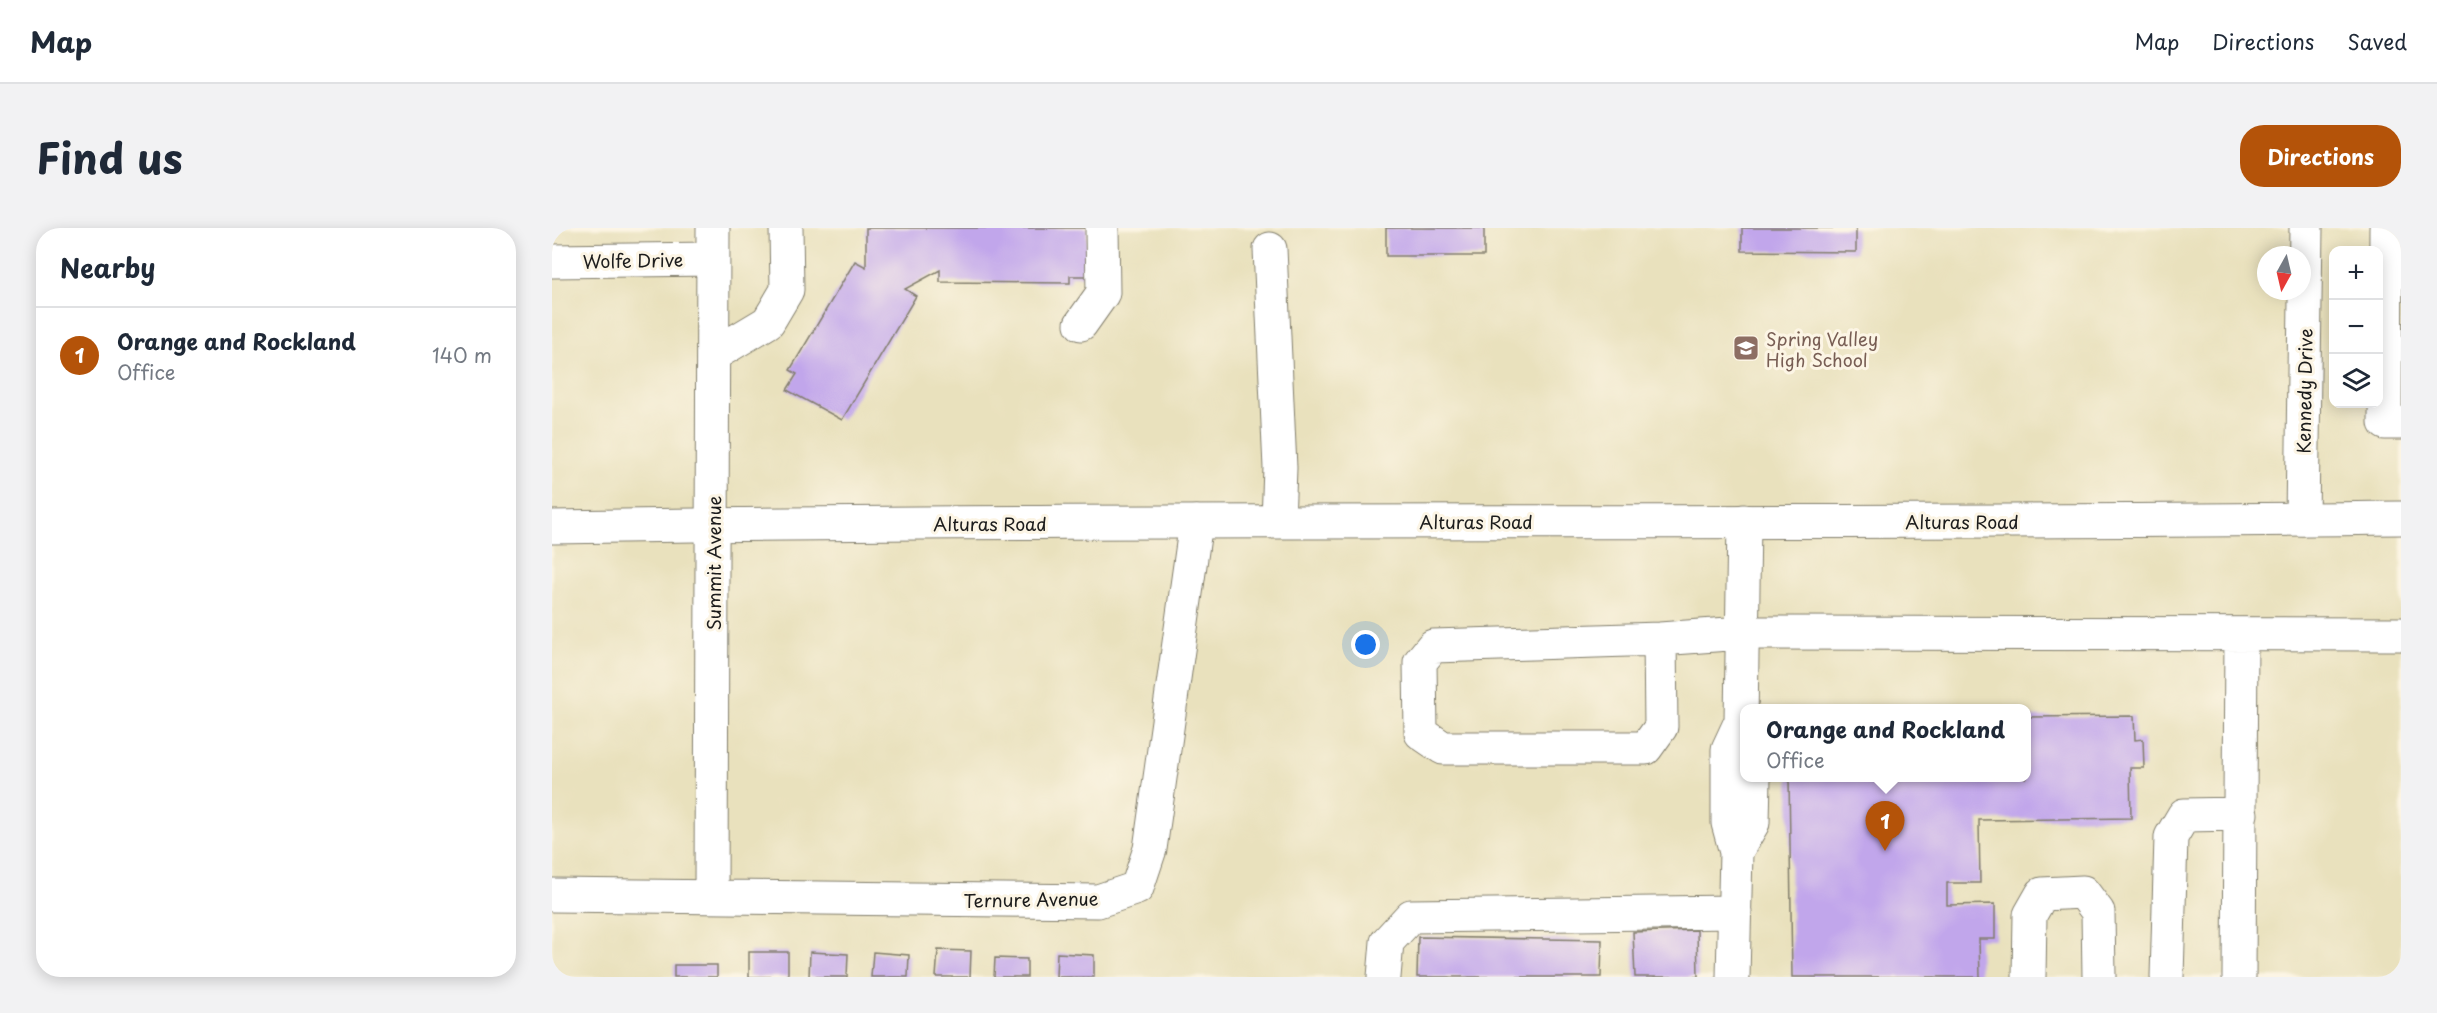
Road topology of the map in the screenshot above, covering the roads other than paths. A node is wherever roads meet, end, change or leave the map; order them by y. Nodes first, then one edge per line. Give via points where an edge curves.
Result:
1 (786, 228) edge
2 (1102, 228) edge
3 (2306, 228) edge
4 (2386, 228) edge
5 (713, 244) edge
6 (1270, 249) dead end
7 (552, 261) edge
8 (1081, 324) dead end
9 (713, 355) junction
10 (2401, 423) edge
11 (2401, 518) edge
12 (2302, 519) junction
13 (1278, 521) junction
14 (1744, 521) junction
15 (1196, 522) junction
16 (713, 525) junction
17 (552, 527) edge
18 (1742, 633) junction
19 (2241, 634) junction
20 (2401, 634) edge
21 (1660, 639) junction
22 (1742, 704) edge
23 (1740, 728) edge
24 (1754, 782) edge
25 (2241, 814) junction
26 (1736, 852) junction
27 (552, 896) edge
28 (711, 897) junction
29 (1735, 912) junction
30 (1384, 977) edge
31 (1733, 977) edge
32 (2030, 977) edge
33 (2099, 977) edge
34 (2167, 977) edge
35 (2239, 977) edge

1 - 9 street via 787,290 768,322
2 - 8 street via 1103,293
3 - 12 street, Kennedy Drive
4 - 10 street via 2385,423
5 - 7 street, Wolfe Drive
5 - 9 street, Summit Avenue
6 - 13 street via 1280,468
9 - 16 street, Summit Avenue
11 - 12 street, Alturas Road
12 - 14 street, Alturas Road
13 - 14 street, Alturas Road
13 - 15 street, Alturas Road
14 - 18 street
15 - 16 street, Alturas Road
15 - 28 street, Ternure Avenue via 1150,849 1137,888 1098,901
16 - 17 street, Alturas Road
16 - 28 street, Summit Avenue
18 - 19 street
18 - 21 street
18 - 22 street
19 - 20 street
19 - 25 street
21 - 21 street via 1433,645 1420,662 1421,733 1443,748 1646,748 1661,727
23 - 26 street via 1728,749 1728,823
24 - 26 street via 1753,823
25 - 34 street via 2184,815 2171,837
25 - 35 street
26 - 29 street
27 - 28 street, Ternure Avenue
29 - 30 street via 1411,915 1387,942
29 - 31 street
32 - 33 street via 2030,915 2042,894 2083,892 2098,912

